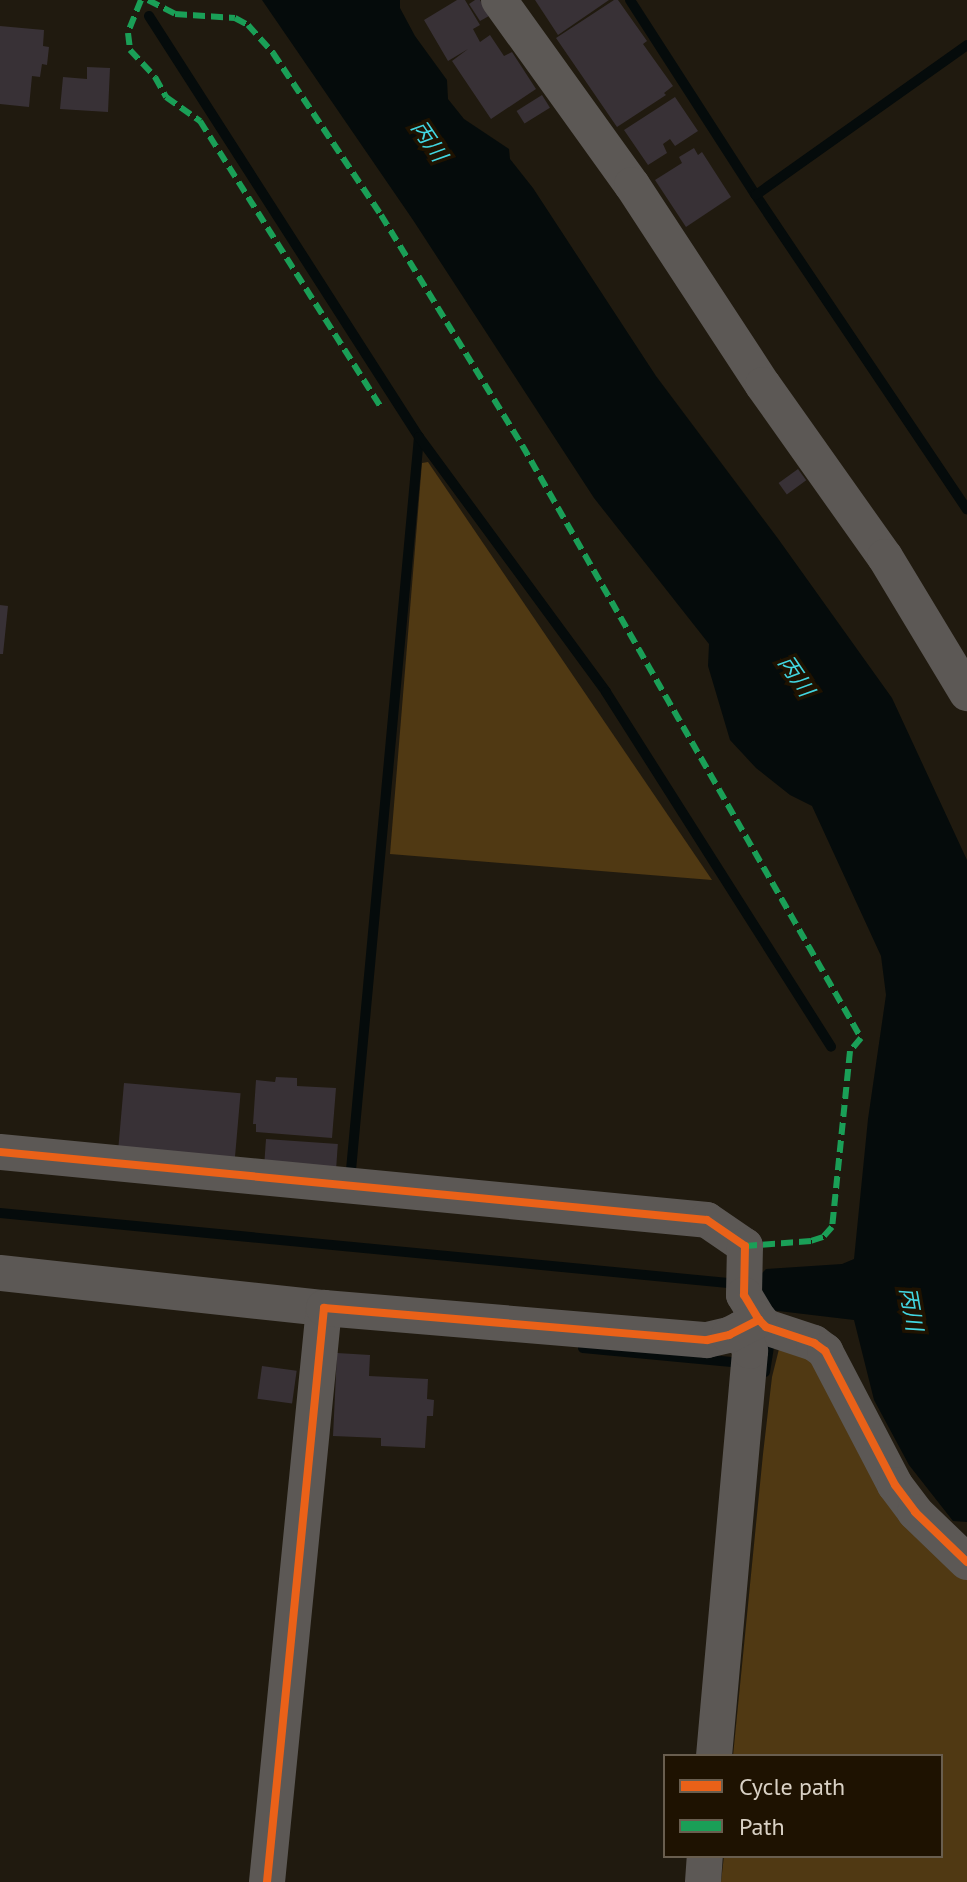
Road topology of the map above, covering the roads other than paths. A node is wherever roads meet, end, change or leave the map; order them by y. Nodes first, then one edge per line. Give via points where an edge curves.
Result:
1 (499, 0) edge
2 (967, 693) edge
3 (0, 1152) edge
4 (0, 1273) edge
5 (322, 1318) junction
6 (754, 1324) junction
7 (967, 1562) edge
8 (714, 1754) edge
9 (705, 1858) edge
10 (267, 1882) edge
11 (703, 1882) edge

1 - 2 street via 885,557
3 - 6 street via 707,1220 745,1246
4 - 5 street
5 - 6 street via 707,1340
5 - 10 street
6 - 7 street via 825,1351 895,1485
6 - 8 street
9 - 11 street

